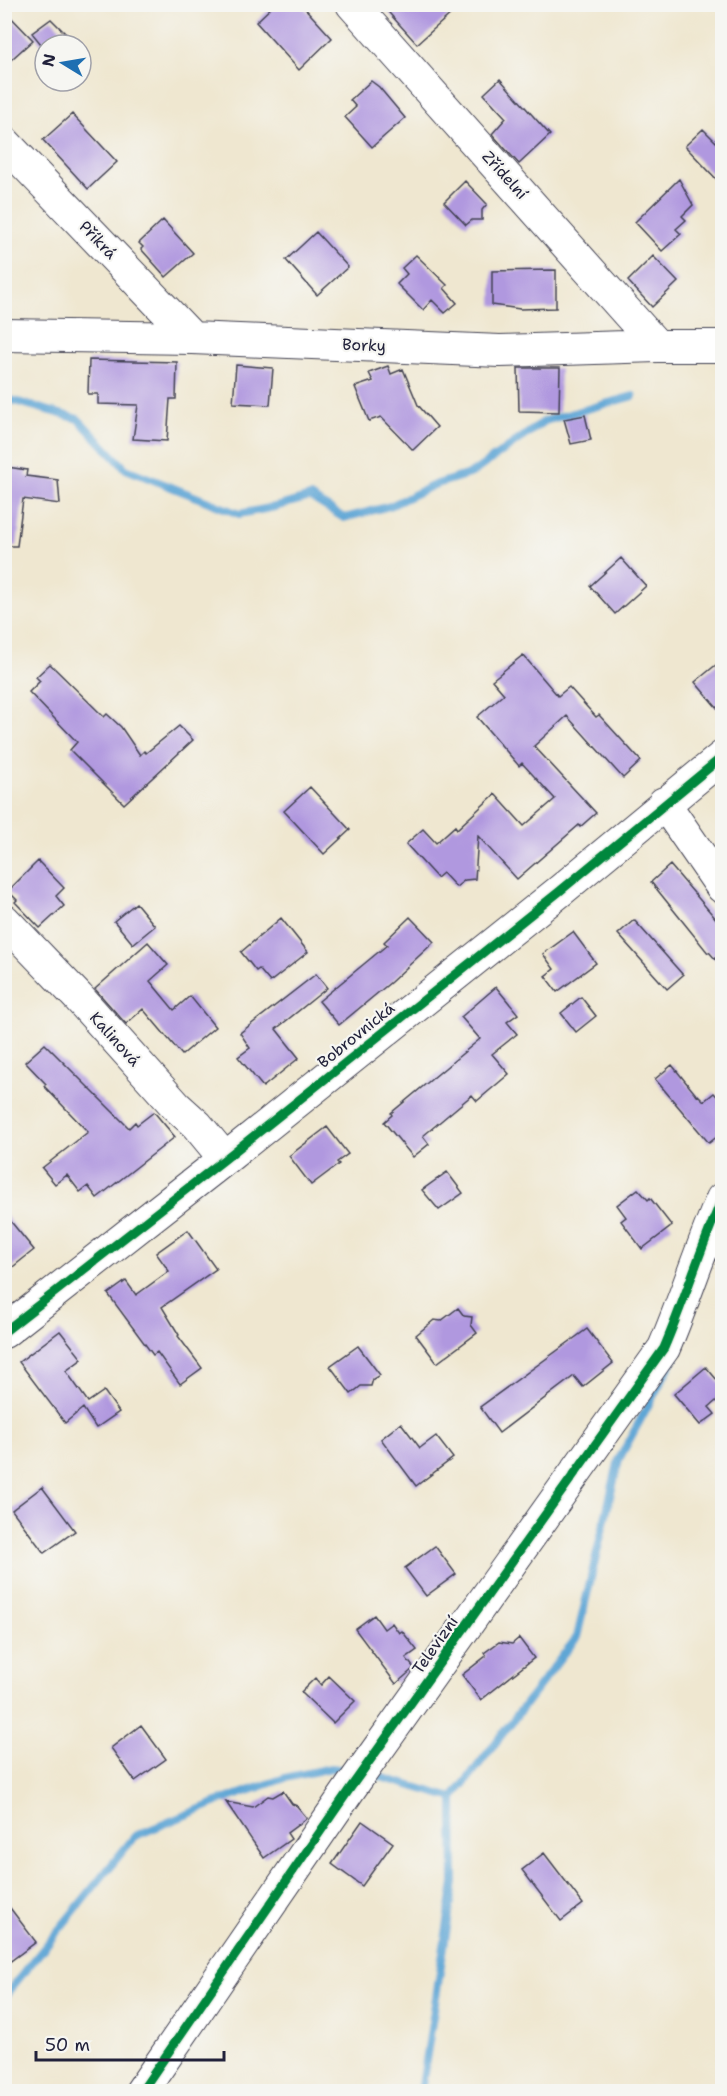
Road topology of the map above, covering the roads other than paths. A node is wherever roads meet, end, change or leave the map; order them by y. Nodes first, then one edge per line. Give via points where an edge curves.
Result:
1 (352, 4) edge
2 (4, 142) edge
3 (4, 335) edge
4 (192, 338) junction
5 (657, 346) junction
6 (723, 346) edge
7 (723, 758) edge
8 (664, 804) junction
9 (723, 887) edge
10 (4, 920) edge
11 (225, 1159) junction
12 (723, 1199) edge
13 (4, 1332) edge
14 (141, 2091) edge

1 - 5 street, Zřídelní
2 - 4 street, Příkrá
3 - 4 street, Borky
4 - 5 street, Borky via 500,351
5 - 6 street, Borky
7 - 8 street, Bobrovnická
8 - 9 street
8 - 11 street, Bobrovnická
10 - 11 street, Kalinová
11 - 13 street, Bobrovnická
12 - 14 street, Televizní via 664,1348 351,1787

